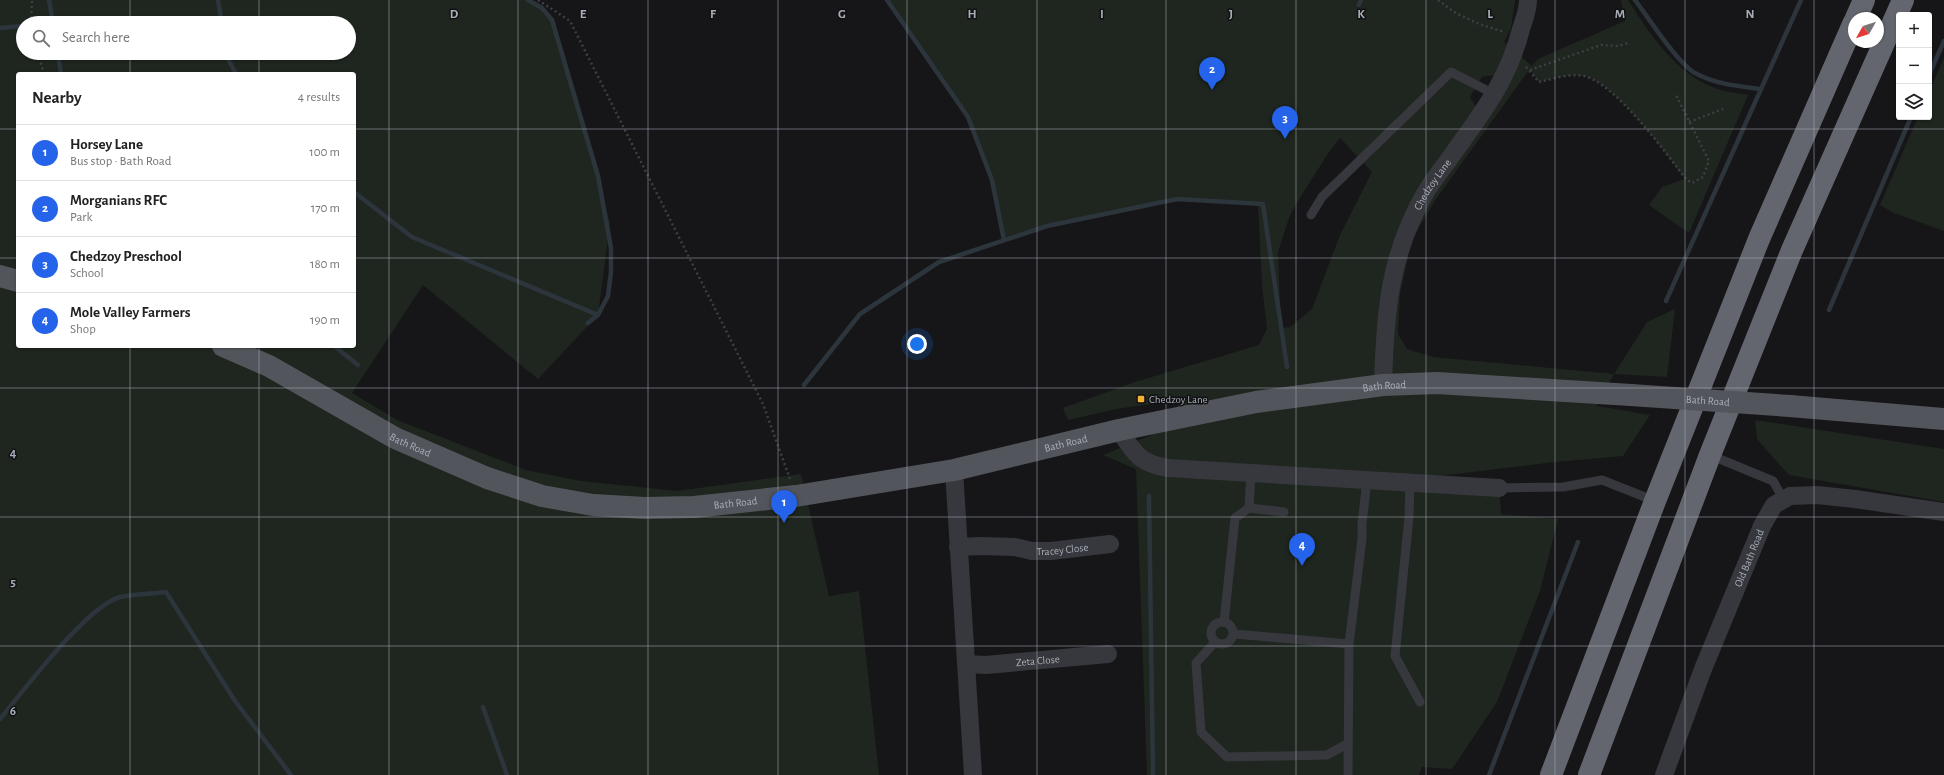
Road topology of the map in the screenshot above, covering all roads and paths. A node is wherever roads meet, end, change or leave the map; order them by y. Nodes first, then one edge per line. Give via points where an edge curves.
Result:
1 (32, 0) edge
2 (538, 0) edge
3 (1438, 0) edge
4 (1528, 0) edge
5 (1864, 0) edge
6 (1903, 0) edge
7 (1859, 12) edge
8 (31, 16) edge
9 (1848, 36) edge
10 (1518, 41) junction
11 (1628, 43) dead end
12 (40, 60) edge
13 (1512, 61) junction
14 (1530, 70) junction
15 (43, 72) edge
16 (1494, 94) junction
17 (1676, 95) dead end
18 (1723, 109) dead end
19 (1689, 122) junction
20 (1311, 215) dead end
21 (0, 276) edge
22 (16, 280) edge
23 (227, 348) edge
24 (1383, 385) junction
25 (1944, 419) edge
26 (1119, 430) junction
27 (1710, 455) junction
28 (954, 470) junction
29 (1251, 473) junction
30 (1367, 480) junction
31 (1410, 483) junction
32 (1498, 488) joint
33 (796, 496) junction
34 (1654, 500) junction
35 (1784, 500) junction
36 (1249, 508) junction
37 (1284, 512) dead end
38 (1944, 512) edge
39 (1110, 544) dead end
40 (958, 547) junction
41 (1224, 622) junction
42 (1234, 634) junction
43 (1215, 642) junction
44 (1349, 644) junction
45 (1108, 654) dead end
46 (967, 664) junction
47 (1420, 702) dead end
48 (1347, 744) junction
49 (973, 775) edge
50 (1348, 775) edge
51 (1551, 775) edge
52 (1589, 775) edge
53 (1664, 775) edge

1 - 8 path
2 - 33 path via 570,21 763,404
3 - 10 path via 1454,12 1502,31
4 - 10 street, Chedzoy Lane
5 - 7 highway
6 - 27 highway via 1792,250
9 - 34 highway via 1759,239
10 - 13 street, Chedzoy Lane
11 - 14 path via 1618,46 1601,45
12 - 15 path
13 - 14 path
13 - 16 street, Chedzoy Lane
14 - 19 path via 1539,82 1568,75 1585,76 1605,86 1648,130 1686,179 1692,182 1704,177 1709,161
16 - 20 lane via 1451,72 1322,197
16 - 24 street, Chedzoy Lane via 1427,190 1407,230 1395,265 1389,296 1384,336
17 - 19 path
18 - 19 path
21 - 22 main road
23 - 33 main road, Bath Road via 269,366 395,438 486,478 542,496 593,504 645,508 694,507
24 - 25 main road, Bath Road, bridge via 1437,383 1790,406
24 - 26 main road, Bath Road via 1256,402
26 - 28 main road, Bath Road
26 - 29 street via 1137,456 1151,465
27 - 35 lane via 1773,481
27 - 52 highway
28 - 33 main road, Bath Road
28 - 40 street
29 - 30 street
29 - 36 lane
30 - 31 street
30 - 44 lane
31 - 32 street
31 - 47 lane via 1395,656
32 - 34 lane via 1563,487 1602,480
34 - 51 highway
35 - 38 street, Old Bath Road via 1790,496 1817,495
35 - 53 street, Old Bath Road via 1774,506 1762,526
36 - 37 lane
36 - 41 lane via 1235,518
39 - 40 street, Tracey Close via 1051,551 1032,551 1015,541
40 - 46 street
41 - 42 lane via 1233,628
41 - 43 lane via 1218,622 1213,626 1211,631
42 - 43 lane via 1227,644
42 - 44 lane
43 - 48 lane via 1196,663 1201,732 1227,757 1327,755
44 - 48 lane
45 - 46 street, Zeta Close via 986,665
46 - 49 street
48 - 50 lane

